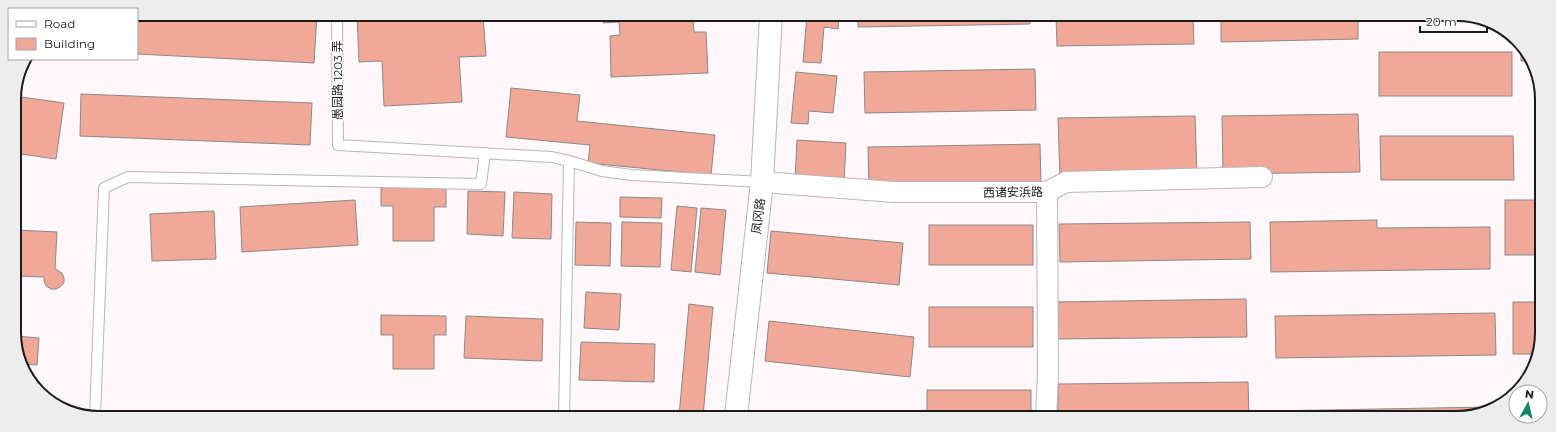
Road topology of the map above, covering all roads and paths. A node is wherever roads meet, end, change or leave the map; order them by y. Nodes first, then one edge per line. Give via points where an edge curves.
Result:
1 (337, 21) edge
2 (771, 21) edge
3 (485, 153) junction
4 (569, 161) junction
5 (1262, 177) dead end
6 (762, 182) junction
7 (1047, 192) junction
8 (96, 411) edge
9 (564, 411) edge
10 (737, 411) edge
11 (1046, 411) edge

1 - 3 lane, 愚园路 1203 弄 via 338,145
2 - 6 street, 凤冈路
3 - 4 lane via 552,157
3 - 8 lane via 481,184 128,177 104,188
4 - 6 lane via 602,171 631,175
4 - 9 lane
5 - 7 street, 西诸安浜路 via 1066,182
6 - 7 street, 西诸安浜路 via 894,192
6 - 10 street, 凤冈路
7 - 11 street

